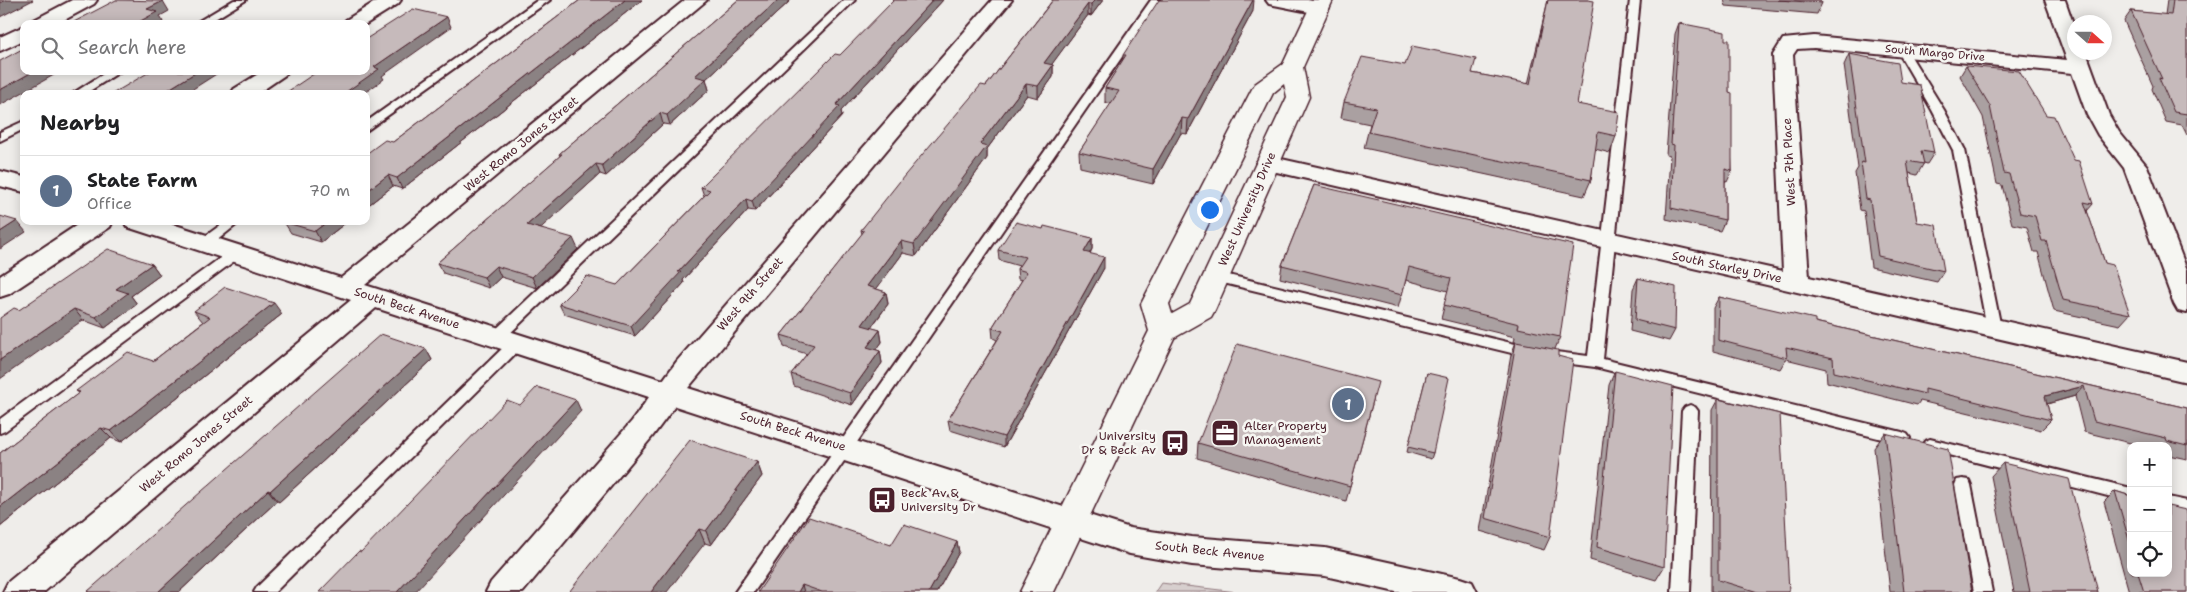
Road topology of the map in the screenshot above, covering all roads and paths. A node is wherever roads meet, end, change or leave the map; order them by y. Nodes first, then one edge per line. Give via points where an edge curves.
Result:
1 (87, 0) edge
2 (241, 0) edge
3 (391, 0) edge
4 (545, 0) edge
5 (697, 0) edge
6 (850, 0) edge
7 (1002, 0) edge
8 (1156, 0) edge
9 (1276, 0) edge
10 (1635, 0) edge
11 (2055, 0) edge
12 (1321, 4) edge
13 (49, 20) edge
14 (206, 20) edge
15 (359, 20) edge
16 (2067, 33) edge
17 (20, 34) edge
18 (1790, 43) joint
19 (0, 45) edge
20 (1902, 50) junction
21 (2067, 57) edge
22 (2077, 60) edge
23 (1292, 67) junction
24 (109, 75) edge
25 (272, 75) edge
26 (84, 90) edge
27 (248, 90) edge
28 (370, 125) edge
29 (20, 126) edge
30 (0, 138) edge
31 (1268, 163) junction
32 (0, 178) edge
33 (20, 184) edge
34 (96, 225) edge
35 (149, 225) edge
36 (230, 225) edge
37 (1608, 241) junction
38 (205, 243) junction
39 (236, 253) junction
40 (1216, 277) junction
41 (1796, 282) junction
42 (0, 288) edge
43 (359, 293) junction
44 (2187, 304) edge
45 (1994, 328) junction
46 (1163, 331) junction
47 (507, 341) junction
48 (1595, 362) junction
49 (2187, 372) edge
50 (668, 392) junction
51 (1690, 410) dead end
52 (0, 427) edge
53 (845, 448) junction
54 (1963, 485) dead end
55 (2127, 494) edge
56 (2172, 505) edge
57 (2187, 508) edge
58 (1071, 522) junction
59 (20, 592) edge
60 (263, 592) edge
61 (503, 592) edge
62 (744, 592) edge
63 (1038, 592) edge
64 (1460, 592) edge
65 (1681, 592) edge
66 (1983, 592) edge

1 - 13 street
2 - 14 lane
3 - 15 street
4 - 28 lane
5 - 43 street, West Romo Jones Street
6 - 47 lane
7 - 50 street, West 9th Street
8 - 53 lane
9 - 12 street
10 - 37 lane
11 - 16 street
12 - 23 main road
17 - 19 street
18 - 20 street, South Margo Drive
18 - 41 street, West 7th Place via 1783,55
20 - 21 street, South Margo Drive
20 - 45 lane via 1959,150
22 - 44 street via 2098,115 2135,166
23 - 31 main road, West University Drive via 1298,97
23 - 46 main road via 1263,89 1155,304
24 - 26 lane
25 - 27 street
29 - 30 lane
31 - 37 street, South Starley Drive
31 - 40 main road, West University Drive
32 - 33 street
34 - 42 street
35 - 38 street, South Beck Avenue
36 - 38 lane
37 - 41 street, South Starley Drive
37 - 48 lane
38 - 39 street, South Beck Avenue
39 - 43 street, South Beck Avenue
39 - 52 lane
40 - 46 main road, West University Drive via 1201,310
40 - 48 lane via 1540,355
41 - 45 street, South Starley Drive
43 - 47 street, South Beck Avenue
43 - 59 street, West Romo Jones Street
45 - 49 street, South Starley Drive
46 - 58 main road
47 - 50 street, South Beck Avenue
47 - 60 lane
48 - 55 lane
50 - 53 street, South Beck Avenue
50 - 61 street, West 9th Street via 642,429
51 - 65 lane
53 - 58 street, South Beck Avenue
53 - 62 lane
54 - 66 lane
56 - 57 lane
58 - 63 main road
58 - 64 street, South Beck Avenue via 1130,541 1192,551 1325,562

